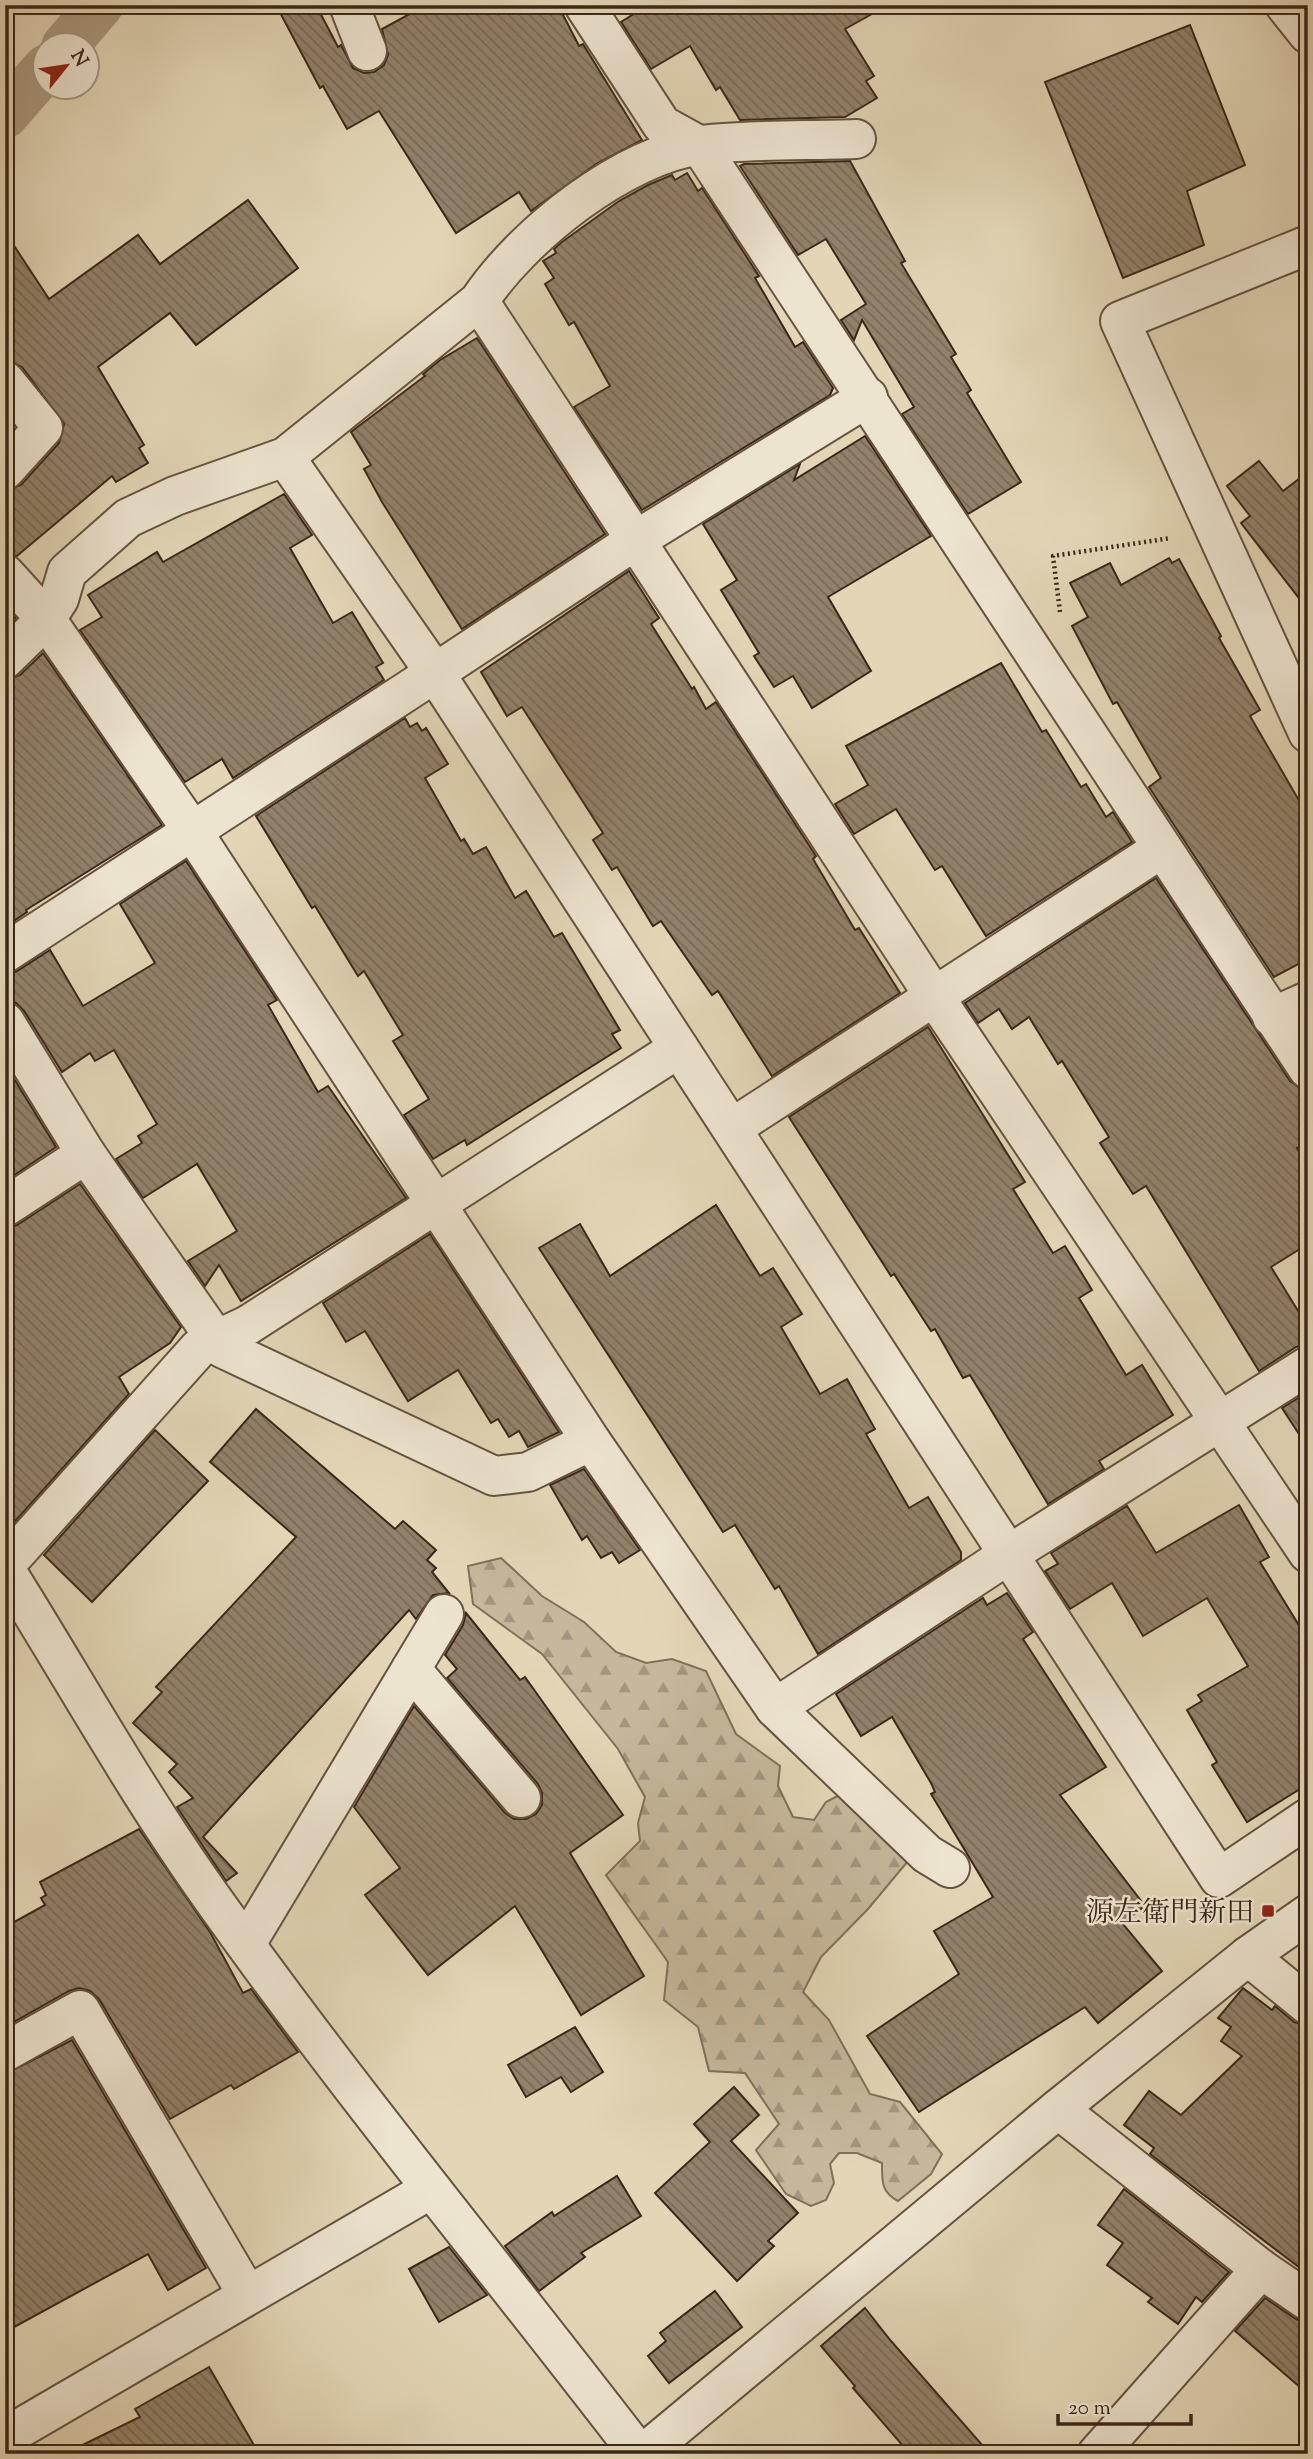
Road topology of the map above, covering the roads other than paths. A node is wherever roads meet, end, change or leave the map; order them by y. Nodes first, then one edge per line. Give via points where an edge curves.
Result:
1 (349, 5) edge
2 (584, 5) edge
3 (1285, 5) edge
4 (1308, 34) edge
5 (367, 51) dead end
6 (856, 139) dead end
7 (700, 146) junction
8 (1308, 245) edge
9 (479, 301) junction
10 (5, 381) edge
11 (868, 397) junction
12 (285, 457) junction
13 (5, 470) edge
14 (636, 540) junction
15 (5, 574) edge
16 (47, 619) junction
17 (5, 659) edge
18 (435, 673) junction
19 (1308, 733) edge
20 (192, 832) junction
21 (1161, 849) junction
22 (5, 953) edge
23 (934, 996) junction
24 (1308, 1001) edge
25 (1272, 1017) junction
26 (5, 1022) edge
27 (679, 1048) junction
28 (1308, 1069) edge
29 (732, 1128) junction
30 (86, 1154) junction
31 (438, 1203) junction
32 (5, 1206) edge
33 (216, 1340) junction
34 (1308, 1366) edge
35 (1221, 1423) junction
36 (591, 1441) junction
37 (1010, 1553) junction
38 (1308, 1553) edge
39 (10, 1561) edge
40 (444, 1614) dead end
41 (411, 1669) junction
42 (775, 1708) junction
43 (521, 1798) dead end
44 (1308, 1818) edge
45 (950, 1868) dead end
46 (1308, 1914) edge
47 (246, 1944) junction
48 (1248, 1956) junction
49 (1308, 2004) edge
50 (5, 2052) edge
51 (1058, 2109) junction
52 (431, 2189) junction
53 (1261, 2269) junction
54 (247, 2294) junction
55 (1308, 2301) edge
56 (5, 2437) edge
57 (641, 2454) edge
58 (1097, 2454) edge

1 - 5 street
2 - 7 street via 662,125
3 - 4 street
6 - 7 street
7 - 9 street via 639,164 566,211 496,276
7 - 11 street
8 - 19 street via 1120,321
9 - 12 street
9 - 14 street
10 - 13 street via 43,428
11 - 14 street
11 - 21 street
12 - 16 street via 128,518 67,572
12 - 18 street
14 - 18 street
14 - 23 street
15 - 16 street
16 - 17 street
16 - 20 street
18 - 20 street
18 - 27 street
20 - 22 street
20 - 31 street
21 - 23 street
21 - 25 street
23 - 29 street
23 - 35 street
24 - 25 street
25 - 28 street
26 - 30 street
27 - 29 street
27 - 31 street
29 - 37 street
30 - 32 street
30 - 33 street
31 - 33 street via 248,1325
31 - 36 street
33 - 36 street via 222,1349 494,1476 528,1472
33 - 39 street via 199,1348
34 - 35 street
35 - 37 street
35 - 38 street
36 - 42 street
37 - 42 street
37 - 44 street via 1219,1878
39 - 47 street via 153,1810
40 - 41 street
41 - 43 street
41 - 47 street
42 - 45 street via 927,1854
46 - 48 street
47 - 52 street
48 - 49 street
48 - 51 street
50 - 54 street via 80,2010
51 - 53 street
51 - 57 street
52 - 54 street
52 - 57 street
53 - 55 street
53 - 58 street
54 - 56 street

